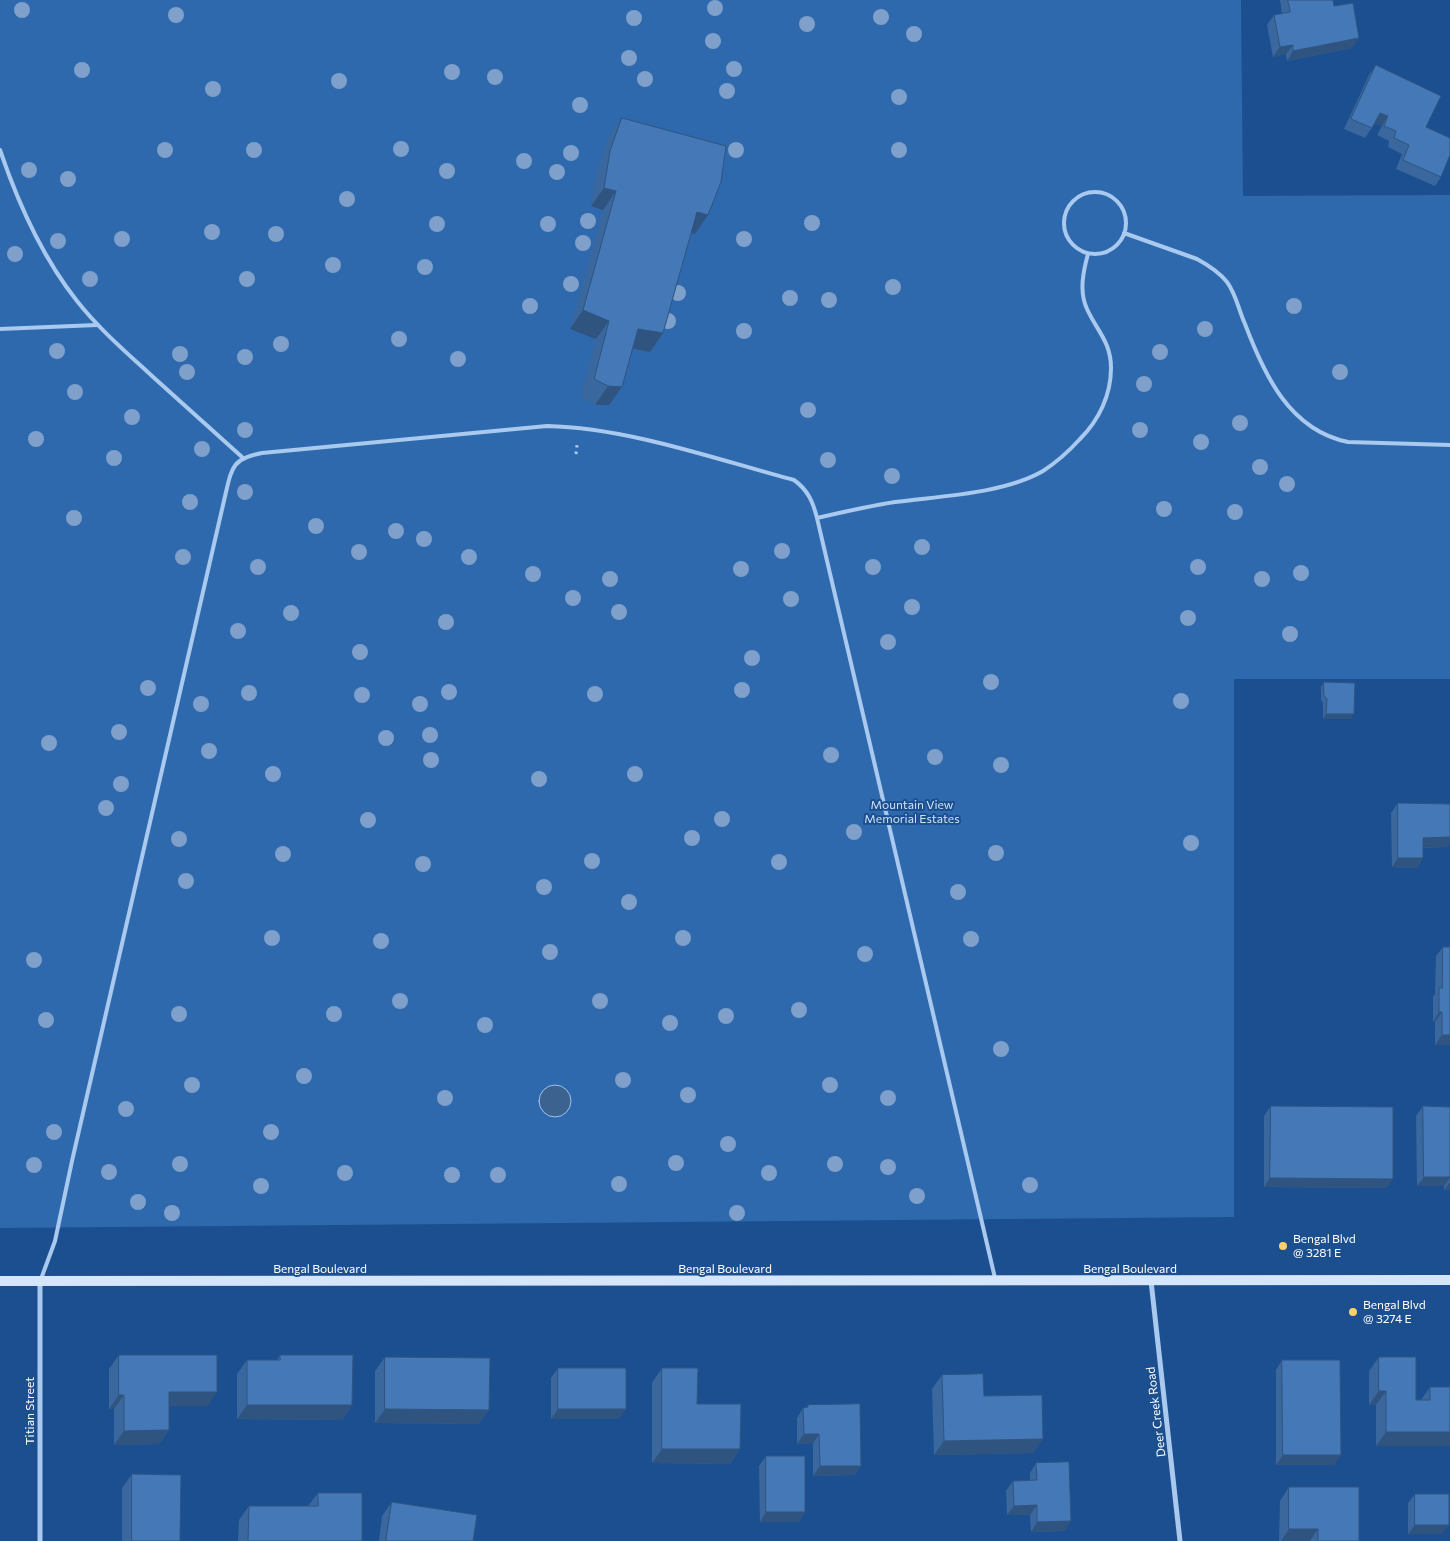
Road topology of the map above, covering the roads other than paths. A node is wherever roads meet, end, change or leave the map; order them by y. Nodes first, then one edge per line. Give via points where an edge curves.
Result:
1 (0, 150) edge
2 (1124, 233) junction
3 (1088, 254) junction
4 (97, 325) junction
5 (0, 329) edge
6 (1450, 445) edge
7 (242, 457) junction
8 (817, 518) junction
9 (1450, 1280) edge
10 (0, 1281) edge
11 (40, 1281) junction
12 (996, 1281) junction
13 (1151, 1281) junction
14 (40, 1541) edge
15 (1180, 1541) edge

1 - 4 lane via 48,259
2 - 3 lane via 1112,249
2 - 3 lane via 1125,218 1114,199 1093,192 1079,197 1068,207 1064,228 1069,242
2 - 6 lane via 1197,260 1222,276 1234,293 1262,368 1295,414 1321,434 1348,442
3 - 8 lane via 1082,292 1087,310 1107,344 1110,379 1107,396 1087,433 1043,471 1009,484
4 - 5 lane
4 - 7 lane
7 - 8 lane via 547,426 578,427 649,441 794,480 809,495
7 - 11 lane via 229,477 55,1241
8 - 12 lane
9 - 13 main road, Bengal Boulevard
10 - 11 main road, Bengal Boulevard
11 - 12 main road, Bengal Boulevard
11 - 14 street, Titian Street
12 - 13 main road, Bengal Boulevard
13 - 15 street, Deer Creek Road

